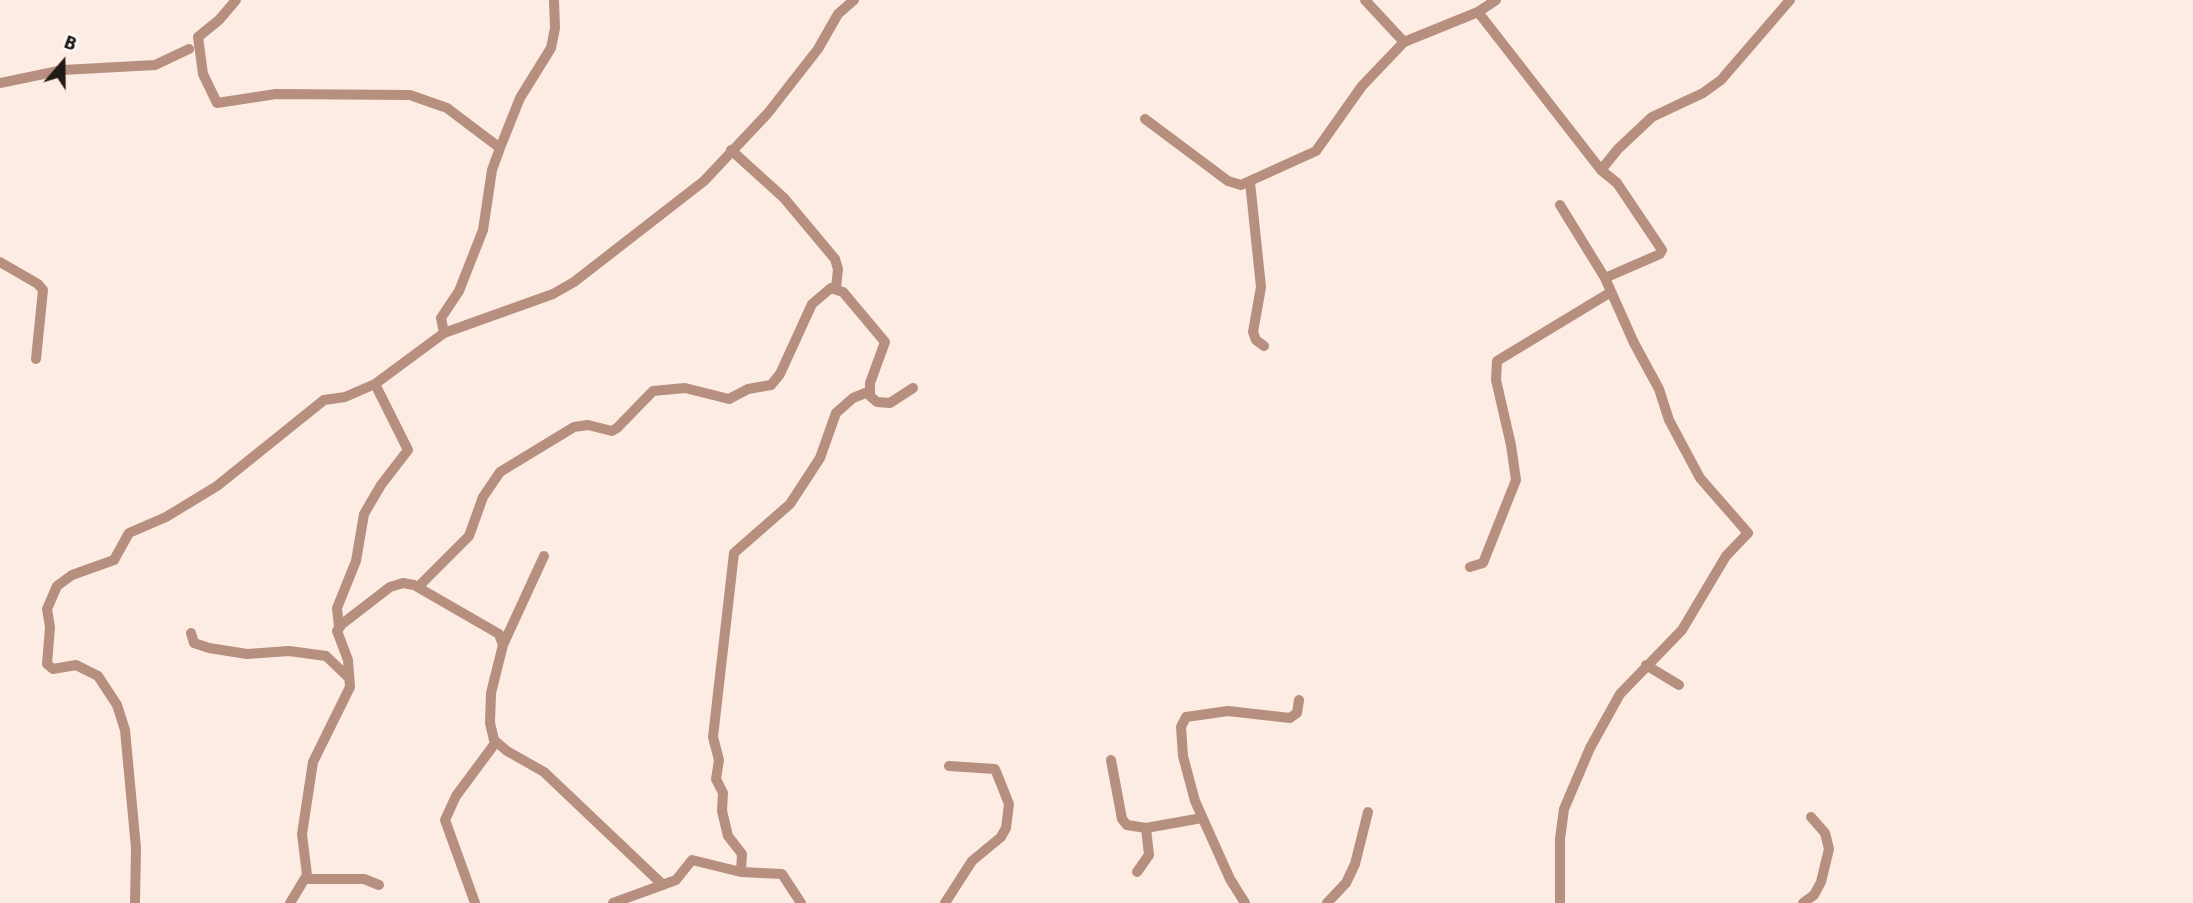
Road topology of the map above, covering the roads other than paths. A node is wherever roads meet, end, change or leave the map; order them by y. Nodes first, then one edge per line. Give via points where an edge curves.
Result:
1 (236, 0) edge
2 (554, 0) edge
3 (854, 0) edge
4 (1365, 0) edge
5 (1496, 0) edge
6 (1790, 0) edge
7 (1478, 12) junction
8 (1405, 41) junction
9 (189, 49) dead end
10 (0, 83) edge
11 (1145, 119) dead end
12 (500, 148) junction
13 (731, 150) junction
14 (1601, 170) junction
15 (1250, 182) junction
16 (1560, 205) dead end
17 (0, 262) edge
18 (1605, 278) junction
19 (836, 288) junction
20 (1611, 292) junction
21 (444, 333) junction
22 (1264, 346) dead end
23 (36, 359) dead end
24 (376, 384) junction
25 (914, 388) dead end
26 (868, 393) junction
27 (544, 556) dead end
28 (1470, 567) dead end
29 (418, 587) junction
30 (340, 627) junction
31 (191, 633) dead end
32 (503, 645) junction
33 (1646, 665) junction
34 (349, 678) junction
35 (1679, 685) dead end
36 (1299, 700) dead end
37 (496, 742) junction
38 (1111, 760) dead end
39 (949, 766) dead end
40 (1367, 812) dead end
41 (1811, 817) dead end
42 (1202, 818) junction
43 (1146, 828) junction
44 (1138, 872) dead end
45 (741, 873) junction
46 (305, 879) junction
47 (379, 885) dead end
48 (663, 885) junction
49 (135, 903) edge
50 (290, 903) edge
51 (475, 903) edge
52 (613, 903) edge
53 (802, 903) edge
54 (945, 903) edge
55 (1245, 903) edge
56 (1327, 903) edge
57 (1560, 903) edge
58 (1803, 903) edge

1 - 12 street via 198,37 203,74 217,103 276,94 410,95 447,108
2 - 12 street via 551,48 520,98
3 - 13 street via 838,15 768,113
4 - 8 street
5 - 7 street
6 - 14 street via 1721,80 1652,117
7 - 8 street
7 - 14 street
8 - 15 street via 1362,86 1316,151
9 - 10 street via 155,65 63,69
11 - 15 street via 1228,181
12 - 21 street via 483,230 459,291 441,318
13 - 19 street via 784,198 832,255 838,269
13 - 21 street via 704,181 574,282 553,294
14 - 18 street via 1617,183 1662,250
15 - 22 street via 1261,287 1253,332
16 - 18 street
17 - 23 street via 43,290
18 - 20 street
19 - 26 street via 885,342
19 - 29 street via 826,290 812,304 771,385 729,399 685,388 653,391 617,428 574,427 500,472 483,497 469,536
20 - 28 street via 1497,362 1496,380 1516,480 1483,563
20 - 33 street via 1700,478 1748,533 1726,556 1682,630
21 - 24 street
24 - 30 street via 408,450 364,514 356,561 337,608
24 - 49 street via 320,402 217,486 129,533 114,560 64,579 52,594 47,609 47,664 53,669 76,665 98,676 117,705 125,730 136,848
25 - 26 street via 890,403 877,402
26 - 45 street via 853,398 836,413 820,458 790,504 734,553 713,737 722,811 728,836 742,854
27 - 32 street
29 - 30 street via 408,583 390,587
29 - 32 street via 495,631
30 - 34 street via 336,635 348,660
31 - 34 street via 194,643 209,648 326,656
32 - 37 street via 491,693 490,728
33 - 35 street
33 - 57 street via 1612,706 1564,809
34 - 46 street via 310,774 302,834 308,869
36 - 42 street via 1297,713 1290,718 1228,711 1183,720 1183,756
37 - 48 street via 544,772
37 - 51 street via 456,796 445,820
38 - 43 street via 1122,819 1135,828
39 - 54 street via 995,769 1009,804 1001,837 972,861
40 - 56 street via 1355,864 1346,883
41 - 58 street via 1825,833 1829,849 1821,882
42 - 43 street
42 - 55 street
43 - 44 street via 1149,855
45 - 48 street via 692,860 676,880
45 - 53 street via 782,874
46 - 47 street via 364,879
46 - 50 street
48 - 52 street

